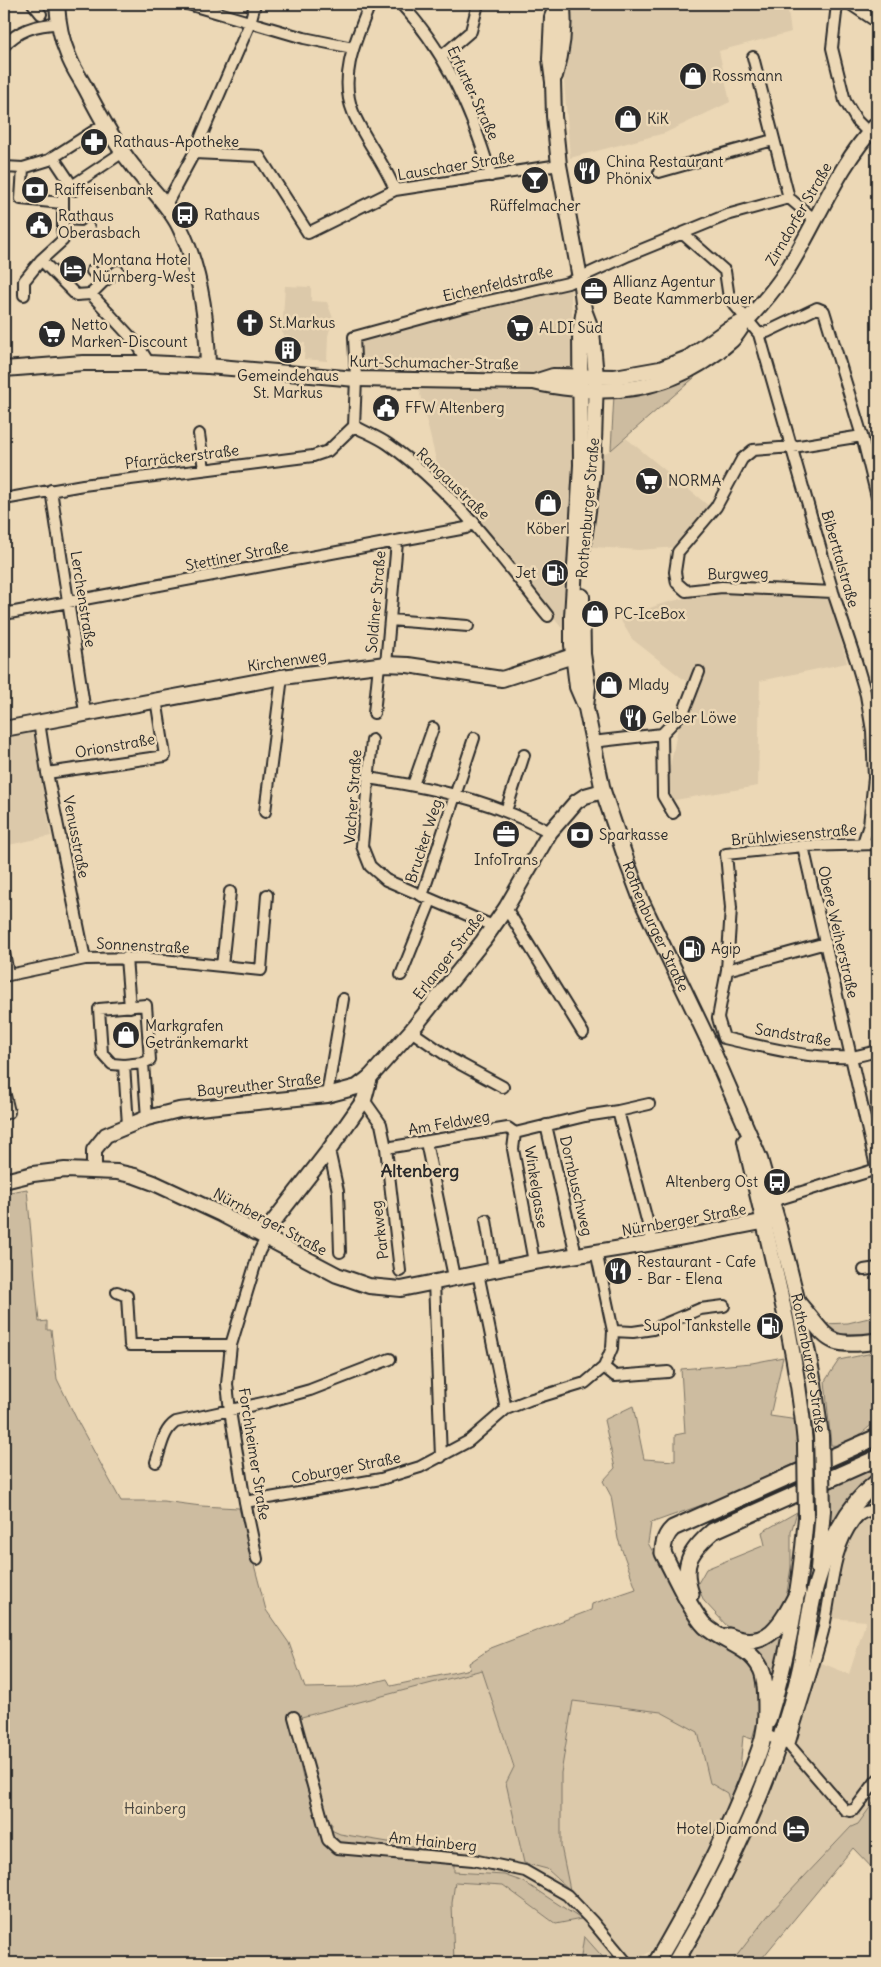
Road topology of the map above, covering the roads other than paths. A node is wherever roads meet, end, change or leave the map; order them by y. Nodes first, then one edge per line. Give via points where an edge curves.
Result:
1 (33, 4) edge
2 (57, 4) edge
3 (188, 4) edge
4 (255, 4) edge
5 (370, 4) edge
6 (402, 4) edge
7 (478, 4) edge
8 (558, 4) edge
9 (563, 4) edge
10 (837, 4) edge
11 (850, 4) edge
12 (41, 14) dead end
13 (877, 22) edge
14 (250, 23) junction
15 (59, 24) junction
16 (4, 46) edge
17 (353, 48) junction
18 (442, 56) junction
19 (753, 57) dead end
20 (553, 82) junction
21 (105, 124) junction
22 (873, 129) edge
23 (773, 140) junction
24 (122, 152) junction
25 (194, 154) junction
26 (53, 157) junction
27 (559, 165) junction
28 (4, 167) edge
29 (23, 168) junction
30 (659, 172) dead end
31 (491, 176) junction
32 (74, 189) junction
33 (395, 190) junction
34 (789, 198) junction
35 (62, 203) junction
36 (166, 205) junction
37 (815, 220) junction
38 (89, 228) dead end
39 (62, 231) junction
40 (683, 234) junction
41 (41, 260) junction
42 (92, 271) dead end
43 (118, 271) dead end
44 (580, 278) junction
45 (103, 282) junction
46 (91, 294) junction
47 (24, 295) dead end
48 (584, 310) junction
49 (748, 319) junction
50 (759, 334) junction
51 (149, 363) junction
52 (208, 366) junction
53 (4, 369) edge
54 (356, 379) junction
55 (581, 383) junction
56 (596, 384) junction
57 (354, 426) junction
58 (199, 434) dead end
59 (862, 436) junction
60 (793, 448) junction
61 (204, 469) junction
62 (51, 490) junction
63 (877, 496) edge
64 (4, 498) edge
65 (474, 522) junction
66 (397, 542) junction
67 (833, 592) junction
68 (68, 603) junction
69 (4, 614) edge
70 (548, 616) dead end
71 (390, 620) junction
72 (468, 626) dead end
73 (573, 656) junction
74 (382, 665) junction
75 (699, 672) dead end
76 (282, 677) junction
77 (156, 699) junction
78 (586, 708) junction
79 (85, 712) junction
80 (374, 713) dead end
81 (39, 722) junction
82 (433, 728) dead end
83 (4, 729) edge
84 (662, 734) junction
85 (474, 738) dead end
86 (372, 740) dead end
87 (592, 742) junction
88 (524, 755) dead end
89 (47, 773) junction
90 (368, 778) junction
91 (413, 785) junction
92 (603, 791) junction
93 (455, 796) junction
94 (265, 812) dead end
95 (506, 812) junction
96 (673, 813) dead end
97 (550, 832) junction
98 (862, 843) junction
99 (877, 844) edge
100 (803, 846) junction
101 (230, 892) dead end
102 (268, 895) dead end
103 (426, 898) junction
104 (506, 908) junction
105 (493, 926) junction
106 (826, 944) junction
107 (4, 952) edge
108 (126, 958) junction
109 (85, 959) junction
110 (222, 966) junction
111 (727, 970) junction
112 (6, 975) edge
113 (401, 975) dead end
114 (343, 999) dead end
115 (130, 1007) junction
116 (718, 1018) joint
117 (411, 1031) junction
118 (582, 1033) dead end
119 (877, 1051) edge
120 (852, 1057) junction
121 (143, 1063) junction
122 (124, 1065) junction
123 (370, 1077) junction
124 (503, 1087) dead end
125 (4, 1091) edge
126 (327, 1095) junction
127 (364, 1100) junction
128 (649, 1104) dead end
129 (618, 1111) junction
130 (4, 1114) edge
131 (147, 1118) junction
132 (128, 1125) junction
133 (546, 1125) junction
134 (515, 1133) junction
135 (426, 1142) junction
136 (386, 1148) junction
137 (330, 1150) junction
138 (877, 1169) edge
139 (94, 1170) junction
140 (4, 1181) edge
141 (766, 1203) junction
142 (486, 1220) dead end
143 (771, 1220) junction
144 (266, 1238) junction
145 (653, 1243) junction
146 (596, 1251) junction
147 (340, 1252) dead end
148 (576, 1255) junction
149 (534, 1262) junction
150 (877, 1268) edge
151 (494, 1270) junction
152 (864, 1270) dead end
153 (400, 1271) dead end
154 (478, 1273) junction
155 (454, 1277) junction
156 (434, 1282) junction
157 (117, 1292) dead end
158 (798, 1303) junction
159 (724, 1306) dead end
160 (613, 1331) junction
161 (877, 1341) edge
162 (231, 1345) junction
163 (390, 1359) dead end
164 (604, 1367) junction
165 (668, 1372) dead end
166 (506, 1409) junction
167 (230, 1412) junction
168 (877, 1437) edge
169 (441, 1457) junction
170 (877, 1458) edge
171 (156, 1462) dead end
172 (877, 1482) edge
173 (245, 1502) junction
174 (877, 1510) edge
175 (257, 1559) dead end
176 (816, 1585) junction
177 (798, 1592) junction
178 (294, 1717) dead end
179 (764, 1734) junction
180 (784, 1742) junction
181 (877, 1780) edge
182 (627, 1963) edge
183 (656, 1963) edge
184 (676, 1963) edge

1 - 12 street
2 - 15 street
3 - 14 street
4 - 14 street
5 - 17 street
6 - 18 street, Erfurter Straße
7 - 18 street via 471,31
8 - 20 street, Rothenburger Straße via 552,17 550,39
9 - 20 street, Rothenburger Straße via 560,59
10 - 22 street via 832,48 845,101 857,121
11 - 13 street
14 - 17 street
14 - 25 street
15 - 16 street via 29,29 12,37
15 - 21 street via 68,56
17 - 33 street via 347,76 350,105 388,170
18 - 31 street, Erfurter Straße via 481,142
19 - 23 street
20 - 27 street, Rothenburger Straße
21 - 24 street
21 - 26 street
22 - 37 street, Zirndorfer Straße via 848,163
23 - 30 street
23 - 34 street
24 - 32 street
24 - 36 street
25 - 33 street, Lauschaer Straße via 259,156 308,233
25 - 36 street
26 - 29 street
26 - 32 street
27 - 31 street, Lauschaer Straße
27 - 44 street, Rothenburger Straße
28 - 29 street
29 - 35 street via 21,200
31 - 33 street, Lauschaer Straße
32 - 35 street via 63,192
34 - 37 street
34 - 40 street, Eichenfeldstraße via 727,216
35 - 39 street
36 - 52 street via 179,226 197,277 208,330
37 - 49 street, Zirndorfer Straße via 785,274
38 - 39 street via 83,232
39 - 41 street via 63,240
40 - 44 street, Eichenfeldstraße
40 - 49 street via 724,271 729,298
41 - 46 street via 76,295
41 - 47 street via 24,282
42 - 45 street
43 - 45 street
44 - 48 street, Rothenburger Straße
44 - 54 street, Eichenfeldstraße via 354,337
45 - 46 street
46 - 51 street via 137,344
48 - 55 street, Rothenburger Straße via 580,332
48 - 56 street, Rothenburger Straße via 592,331
49 - 50 street, Biberttalstraße
49 - 56 street, Zirndorfer Straße via 675,364
50 - 59 street via 817,308 824,311
50 - 60 street, Biberttalstraße
51 - 52 street, Kurt-Schumacher-Straße
51 - 53 street, Kurt-Schumacher-Straße via 83,363
52 - 54 street, Kurt-Schumacher-Straße
54 - 55 street, Kurt-Schumacher-Straße via 534,382 553,376
54 - 57 street
55 - 56 street, Kurt-Schumacher-Straße
55 - 73 street, Rothenburger Straße
56 - 78 street, Rothenburger Straße via 593,475 582,573 583,654 588,687
57 - 61 street, Pfarräckerstraße via 328,451 313,456
57 - 65 street, Rangaustraße via 388,444
58 - 61 street
59 - 60 street
59 - 63 street
60 - 67 street, Biberttalstraße
60 - 67 street, Burgweg via 753,450 742,459 716,507 678,552 675,572 678,583 686,591 731,587
61 - 62 street, Pfarräckerstraße
62 - 64 street, Pfarräckerstraße
62 - 68 street, Lerchenstraße
65 - 66 street, Stettiner Straße via 466,528
65 - 70 street, Rangaustraße
66 - 68 street, Stettiner Straße
66 - 71 street, Soldiner Straße
67 - 98 street, Biberttalstraße via 866,696 872,731 874,778 869,825
68 - 69 street, Stettiner Straße
68 - 79 street, Lerchenstraße
71 - 72 street
71 - 74 street, Soldiner Straße
73 - 74 street, Kirchenweg via 502,680 408,665
73 - 78 street, Rothenburger Straße via 577,687
74 - 76 street, Kirchenweg
74 - 80 street
75 - 84 street via 684,711
76 - 77 street, Kirchenweg
76 - 94 street
77 - 79 street, Kirchenweg
77 - 89 street, Orionstraße via 164,756
78 - 87 street, Rothenburger Straße
79 - 81 street, Kirchenweg
81 - 83 street, Kirchenweg
81 - 89 street, Venusstraße
82 - 91 street
84 - 87 street
84 - 96 street via 663,796
85 - 93 street, Brucker Weg
86 - 90 street, Vacher Straße
87 - 92 street, Rothenburger Straße
88 - 95 street
89 - 109 street, Venusstraße
90 - 91 street
90 - 103 street, Vacher Straße via 362,846 370,866 386,880
91 - 93 street
92 - 97 street, Erlanger Straße via 576,802
92 - 141 street, Rothenburger Straße via 642,902 710,1044 760,1159
93 - 95 street
93 - 103 street, Brucker Weg
95 - 97 street
97 - 104 street, Erlanger Straße
98 - 99 street, Brühlwiesenstraße
98 - 100 street, Brühlwiesenstraße
100 - 106 street, Obere Weiherstraße
100 - 111 street, Brühlwiesenstraße via 726,854 731,908
101 - 110 street
102 - 110 street, Sonnenstraße via 261,970
103 - 105 street, Vacher Straße
103 - 113 street, Brucker Weg
104 - 105 street, Erlanger Straße
104 - 118 street
105 - 117 street, Erlanger Straße
106 - 111 street
106 - 120 street, Obere Weiherstraße
107 - 112 street
108 - 109 street, Sonnenstraße
108 - 110 street, Sonnenstraße
108 - 115 street
109 - 112 street, Sonnenstraße
111 - 116 street, Brühlwiesenstraße
114 - 126 street
115 - 121 street via 146,1005 150,1060
115 - 122 street via 100,1009 102,1053 112,1064
116 - 120 street, Sandstraße via 724,1038 813,1056
117 - 123 street, Erlanger Straße
117 - 124 street via 453,1060
119 - 120 street, Sandstraße
120 - 138 street, Obere Weiherstraße
121 - 122 street
121 - 131 street
122 - 132 street
123 - 126 street, Bayreuther Straße via 357,1087
123 - 127 street, Erlanger Straße
125 - 130 street via 9,1112
126 - 131 street, Bayreuther Straße via 179,1110
127 - 136 street, Parkweg via 381,1124
127 - 137 street, Erlanger Straße
128 - 129 street, Winkelgasse
129 - 133 street, Winkelgasse
129 - 145 street
131 - 132 street, Bayreuther Straße
132 - 139 street, Bayreuther Straße via 106,1135 94,1150
133 - 134 street, Winkelgasse
133 - 148 street, Dornbuschweg
134 - 135 street, Am Feldweg via 508,1128
134 - 149 street, Winkelgasse via 513,1149
135 - 136 street, Am Feldweg
135 - 155 street
136 - 153 street, Parkweg
137 - 144 street, Erlanger Straße via 270,1226
137 - 147 street via 338,1191
138 - 141 street
139 - 140 street, Nürnberger Straße via 65,1170
139 - 144 street, Nürnberger Straße via 116,1172 154,1183
141 - 143 street, Rothenburger Straße
142 - 151 street
143 - 145 street, Nürnberger Straße
143 - 158 street, Rothenburger Straße
143 - 177 street, Rothenburger Straße, bridge via 805,1442 806,1517
144 - 156 street, Nürnberger Straße via 337,1275 369,1286 401,1289
144 - 162 street, Forchheimer Straße via 258,1252
145 - 146 street, Nürnberger Straße
146 - 148 street, Nürnberger Straße
146 - 160 street
148 - 149 street, Nürnberger Straße
149 - 151 street, Nürnberger Straße
150 - 152 street
151 - 154 street, Nürnberger Straße
154 - 155 street, Nürnberger Straße
154 - 166 street
155 - 156 street, Nürnberger Straße
156 - 169 street
157 - 162 street via 127,1296 130,1345
158 - 161 main road via 821,1332 833,1340 850,1345
158 - 176 street, Rothenburger Straße, bridge via 821,1436 823,1510
159 - 160 street via 700,1308 653,1329
160 - 164 street, Coburger Straße via 612,1348
162 - 167 street, Forchheimer Straße via 227,1384
163 - 167 street via 310,1390
164 - 165 street via 615,1376
164 - 166 street, Coburger Straße via 585,1384
166 - 169 street, Coburger Straße via 469,1441
167 - 171 street via 176,1422 170,1426
167 - 173 street, Forchheimer Straße
168 - 179 main road via 673,1528 664,1541 663,1554 699,1619 712,1632 745,1651 761,1670 765,1688
169 - 173 street, Coburger Straße via 381,1479
170 - 177 main road via 713,1531 691,1554 687,1576 691,1594 705,1618 719,1631 735,1638 750,1641 766,1636 780,1626
172 - 176 main road via 858,1499 842,1521
173 - 175 street, Forchheimer Straße
174 - 180 street, Rothenburger Straße via 857,1517 844,1541 817,1656
176 - 180 main road, Rothenburger Straße
177 - 179 street, Rothenburger Straße via 783,1671
178 - 182 street, Am Hainberg via 328,1840 337,1848 473,1860 525,1871 567,1895
179 - 180 street
179 - 183 main road, Rothenburger Straße via 719,1849
180 - 181 street via 845,1810 855,1808
180 - 184 main road, Rothenburger Straße via 732,1858

